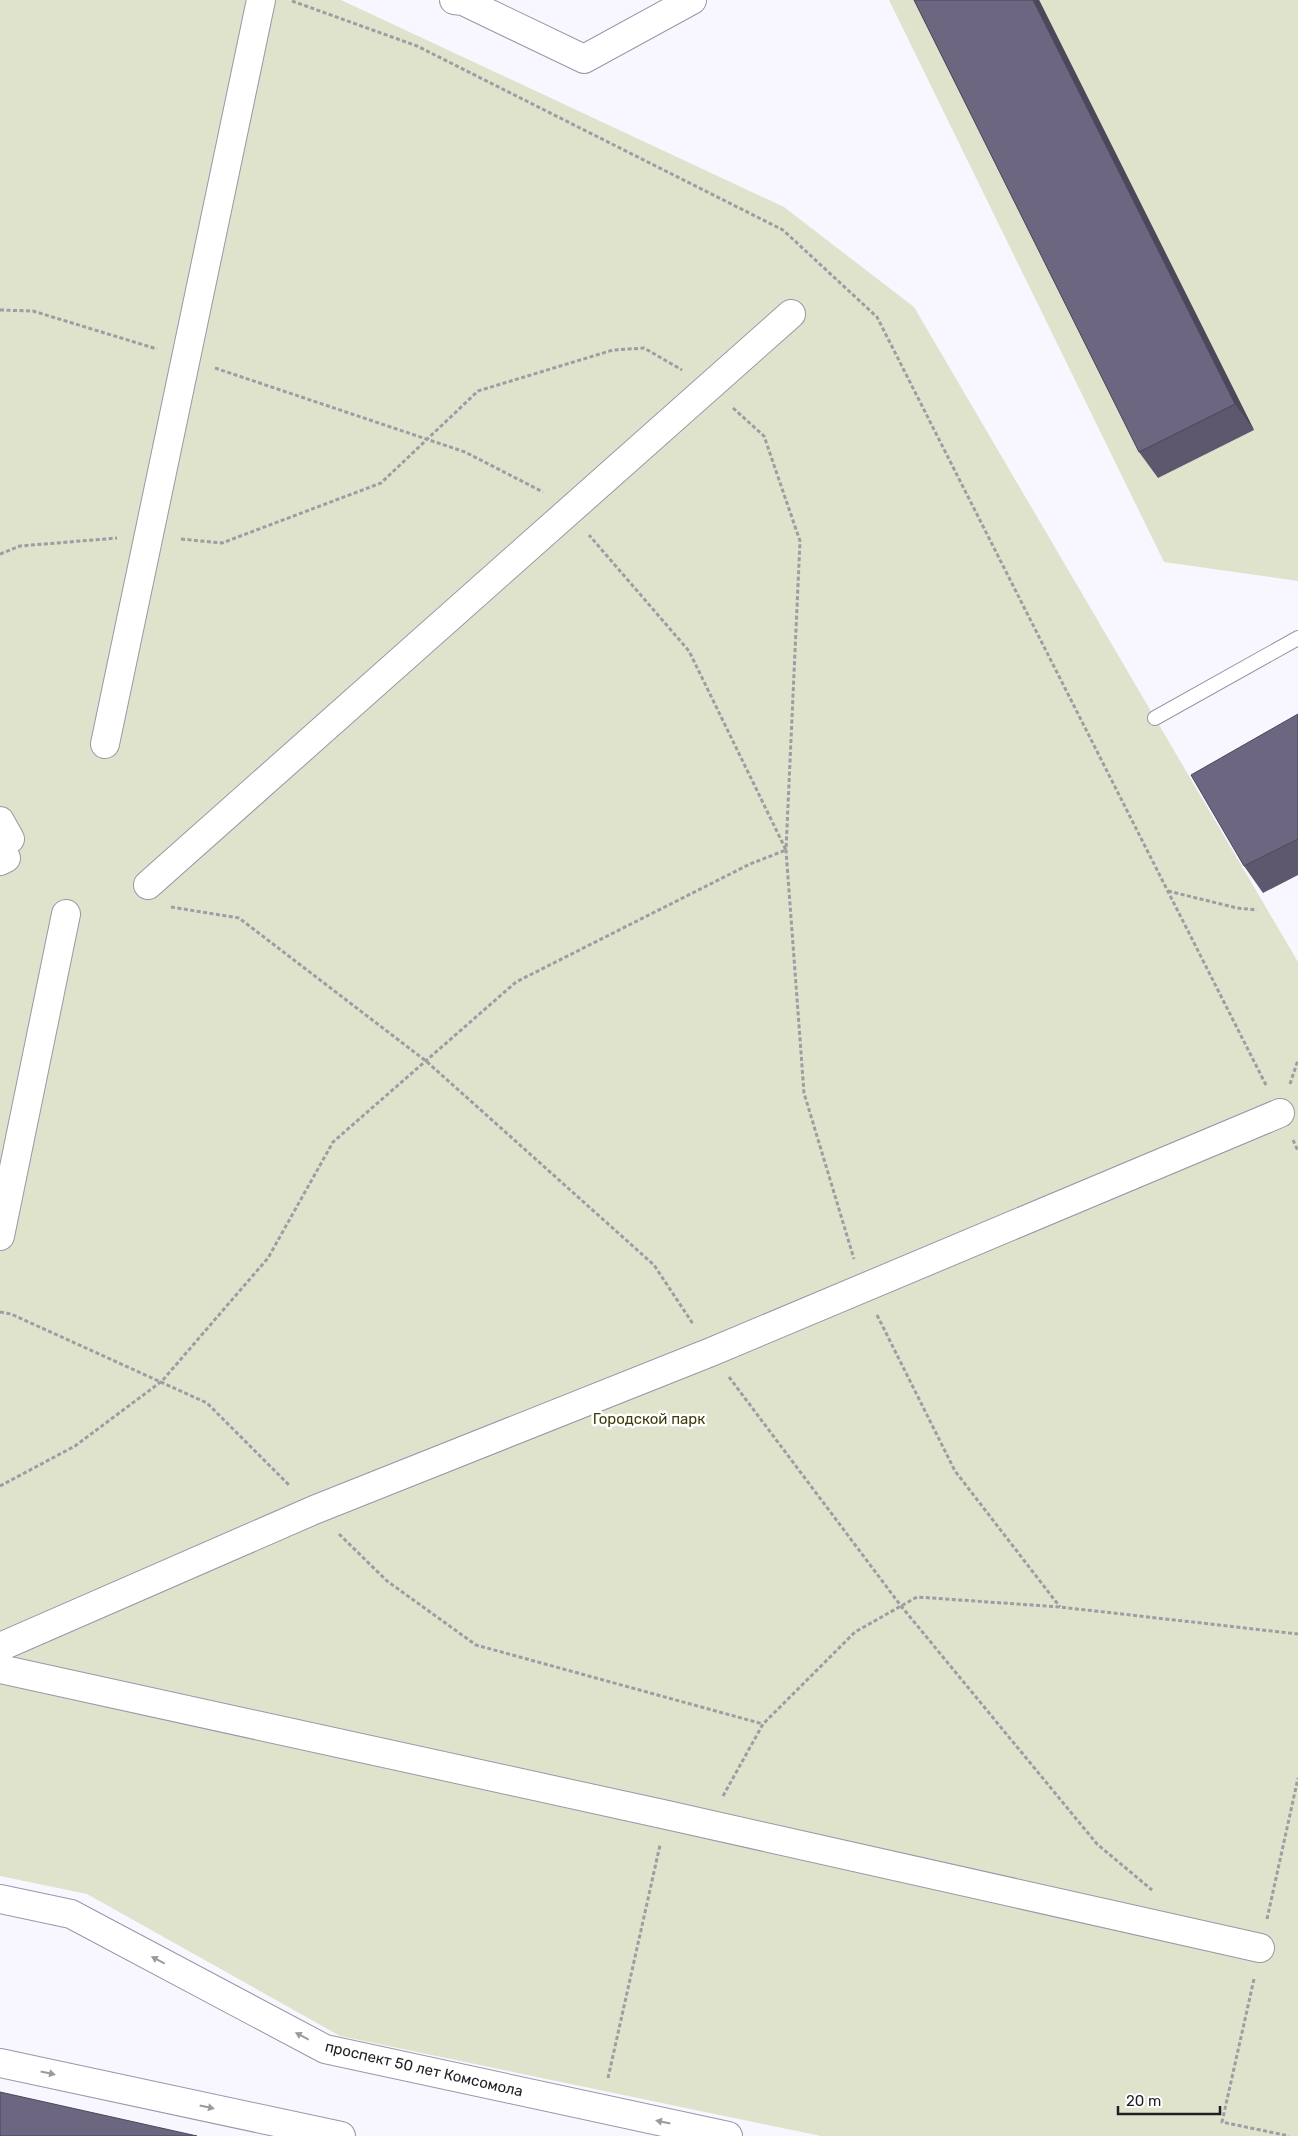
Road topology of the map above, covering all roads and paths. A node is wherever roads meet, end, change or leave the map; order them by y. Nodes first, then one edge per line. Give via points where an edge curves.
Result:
1 (261, 0) edge
2 (289, 0) edge
3 (454, 0) edge
4 (692, 0) edge
5 (0, 310) edge
6 (791, 314) dead end
7 (186, 358) junction
8 (710, 386) junction
9 (428, 439) junction
10 (569, 513) junction
11 (148, 535) junction
12 (0, 554) edge
13 (1298, 638) edge
14 (1155, 718) dead end
15 (105, 744) dead end
16 (786, 850) junction
17 (148, 885) dead end
18 (1167, 891) junction
19 (1257, 910) dead end
20 (66, 914) dead end
21 (1280, 1113) junction
22 (1298, 1151) edge
23 (0, 1236) edge
24 (863, 1288) junction
25 (0, 1312) edge
26 (162, 1381) junction
27 (0, 1486) edge
28 (314, 1510) junction
29 (1060, 1607) junction
30 (1298, 1634) edge
31 (0, 1647) edge
32 (0, 1669) edge
33 (763, 1724) junction
34 (667, 1815) junction
35 (707, 1824) junction
36 (0, 1899) edge
37 (1260, 1948) dead end
38 (0, 2063) edge
39 (601, 2109) junction
40 (340, 2136) edge
41 (728, 2136) edge

1 - 7 street
2 - 18 path via 416,46 783,230 877,317
3 - 4 street via 463,1 584,59
5 - 7 path via 33,311
6 - 8 street
7 - 9 path
7 - 11 street
8 - 9 path via 644,348 612,350 478,391
8 - 10 street
8 - 16 path via 764,436 800,541
9 - 10 path via 465,452 558,499
9 - 11 path via 381,483 222,543
10 - 16 path via 689,652
10 - 17 street
11 - 12 path via 20,546
11 - 15 street
13 - 14 lane
16 - 24 path via 804,1093
16 - 26 path via 750,864 516,982 333,1142 268,1258
18 - 19 path
18 - 21 path
20 - 23 street
21 - 22 path
21 - 24 street
24 - 28 street
24 - 29 path via 955,1471
25 - 26 path
26 - 27 path via 75,1446
26 - 28 path via 207,1403
28 - 31 street
28 - 33 path via 387,1581 476,1645
29 - 30 path
29 - 33 path via 917,1597 855,1632
32 - 34 street
33 - 35 path
34 - 35 street
34 - 39 path
35 - 37 street
39 -> 36 street, проспект 50 лет Комсомола via 325,2049 72,1914
38 -> 40 street
41 -> 39 street, проспект 50 лет Комсомола

